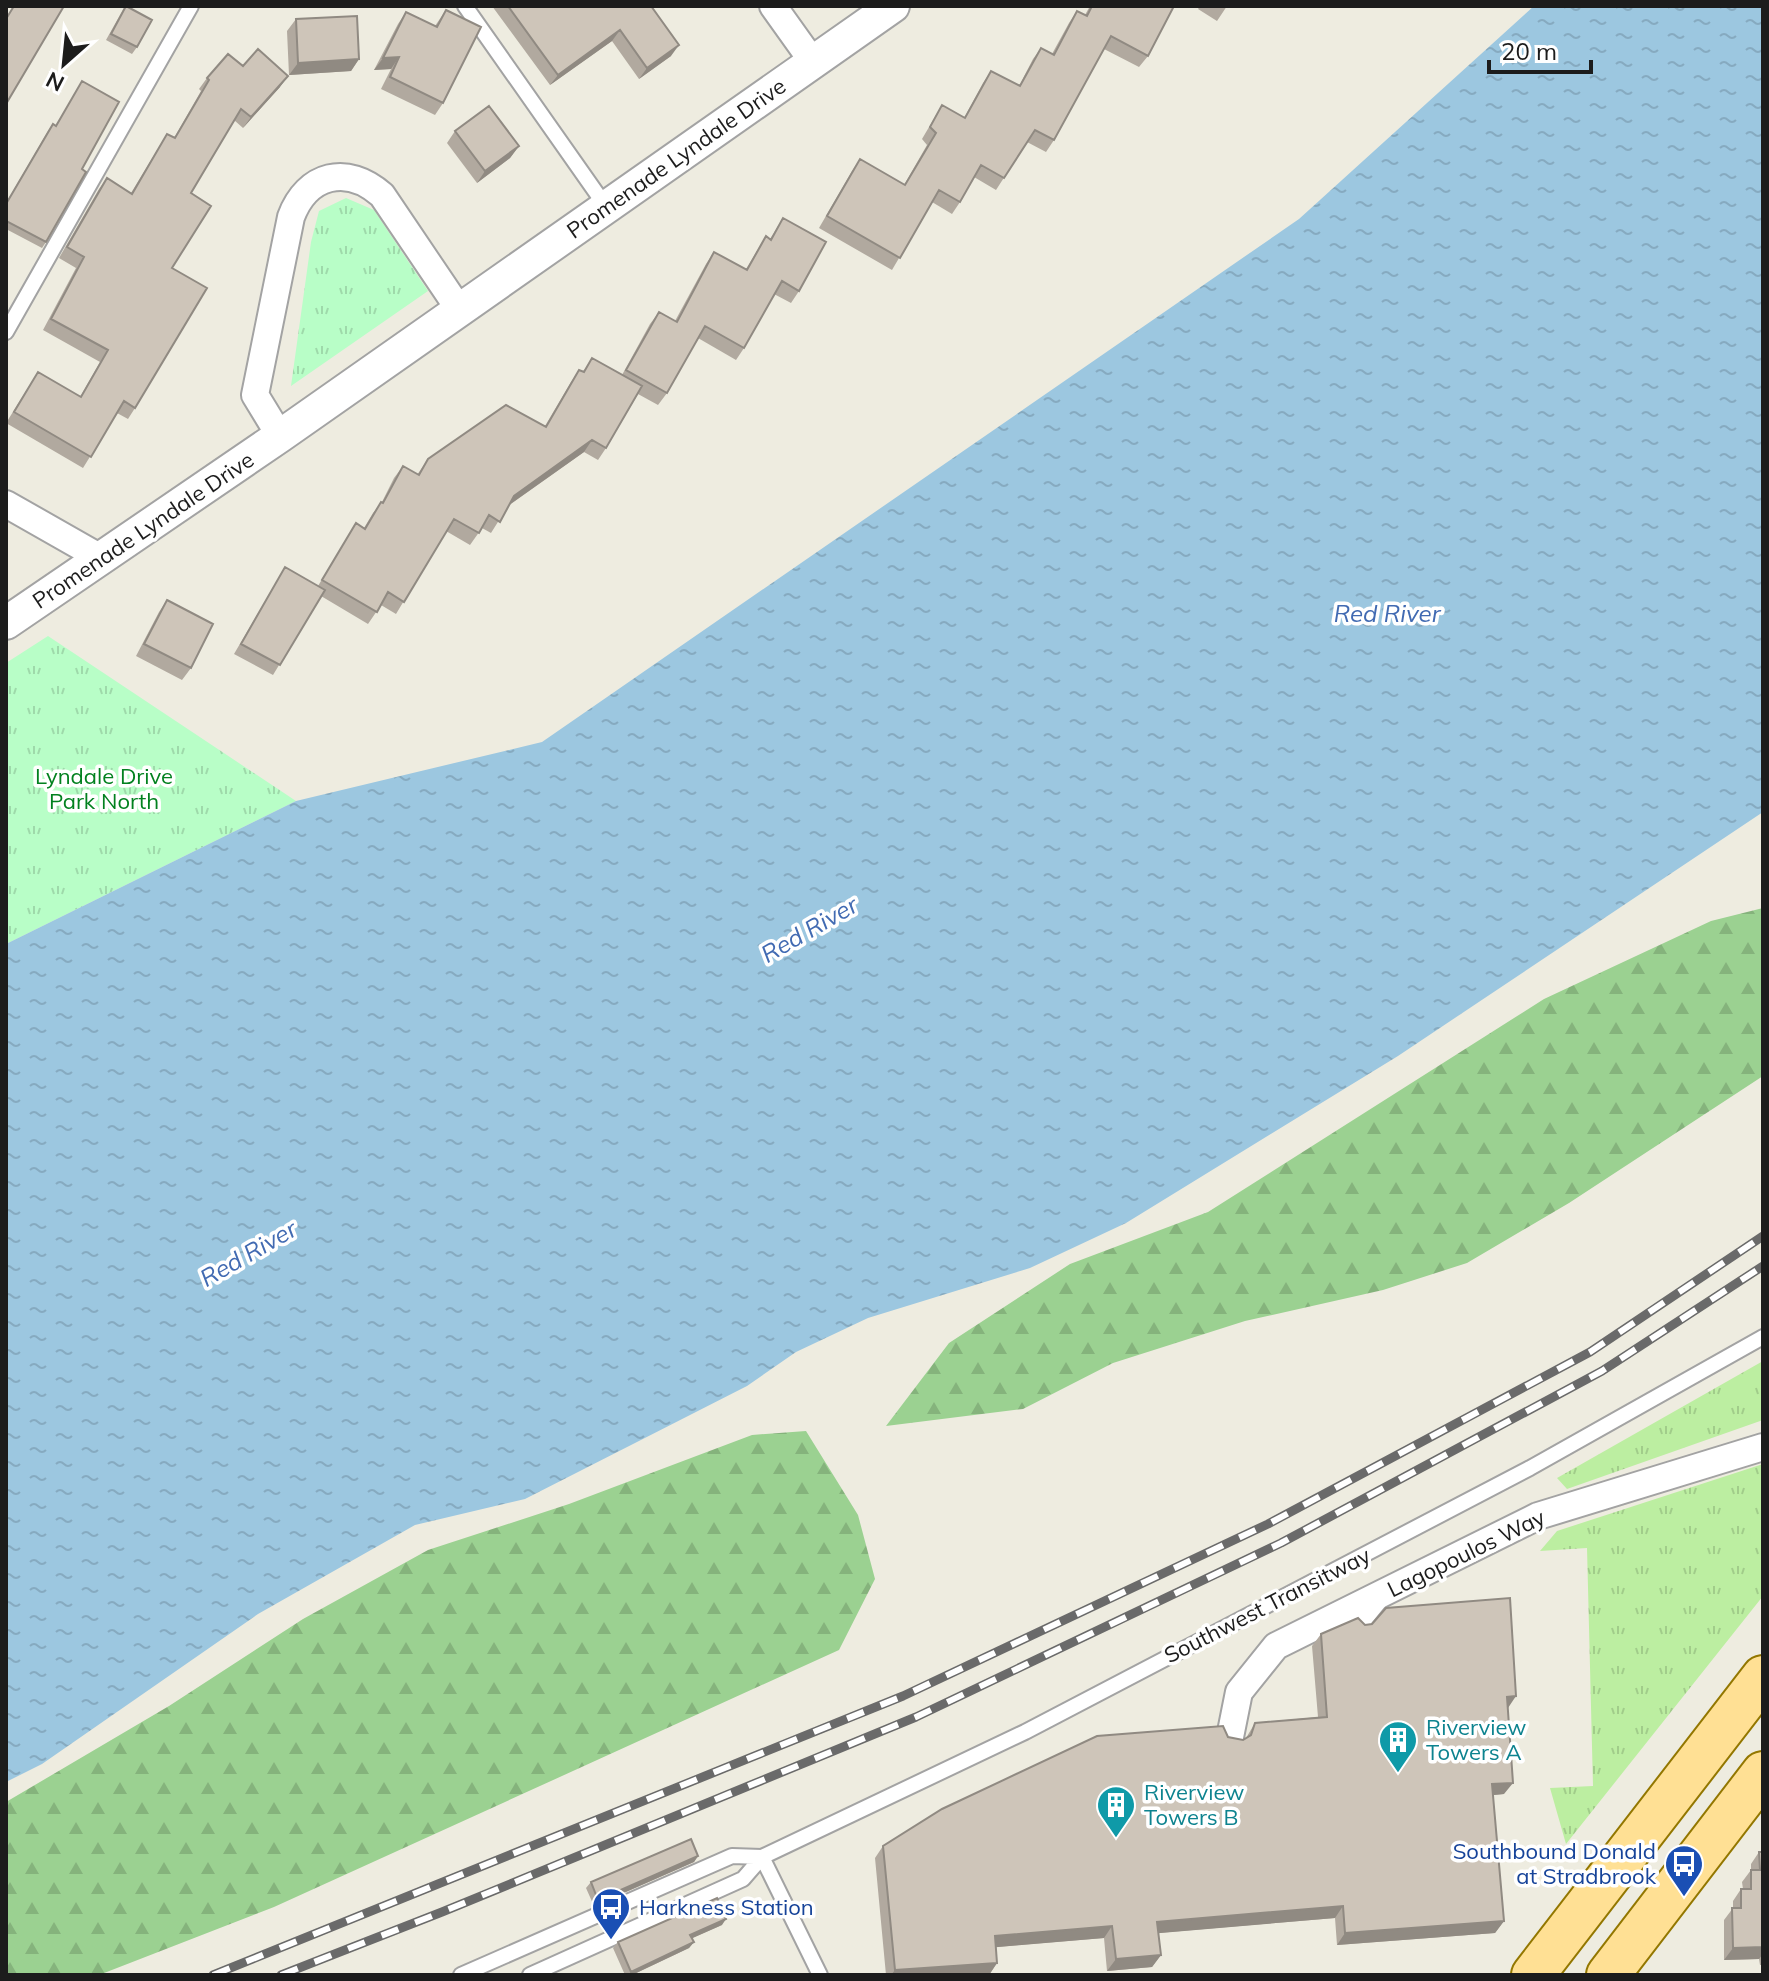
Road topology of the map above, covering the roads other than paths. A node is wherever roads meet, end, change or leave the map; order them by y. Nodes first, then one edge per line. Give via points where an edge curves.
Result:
1 (191, 6) edge
2 (465, 6) edge
3 (773, 6) edge
4 (893, 6) edge
5 (813, 62) junction
6 (607, 208) junction
7 (459, 309) junction
8 (6, 332) edge
9 (280, 436) junction
10 (6, 504) edge
11 (101, 558) junction
12 (6, 623) edge
13 (1763, 1337) edge
14 (1763, 1447) edge
15 (1388, 1590) junction
16 (1359, 1627) edge
17 (1763, 1677) edge
18 (1230, 1737) edge
19 (1763, 1773) edge
20 (762, 1857) junction
21 (461, 1975) edge
22 (530, 1975) edge
23 (820, 1975) edge
24 (1533, 1975) edge
25 (1608, 1975) edge

1 - 8 lane
2 - 6 lane
3 - 5 street
4 - 5 street, Promenade Lyndale Drive
5 - 6 street, Promenade Lyndale Drive
6 - 7 street, Promenade Lyndale Drive
7 - 9 street, Promenade Lyndale Drive
7 - 9 street via 382,195 348,177 319,181 296,203 291,217 255,395
9 - 11 street, Promenade Lyndale Drive
10 - 11 street
11 - 12 street, Promenade Lyndale Drive
13 - 20 lane, Southwest Transitway via 1530,1468 1025,1732
14 - 15 street, Lagopoulos Way via 1538,1516
15 - 16 lane
15 - 18 street, Lagopoulos Way via 1276,1646 1239,1692
17 - 24 main road
19 - 25 main road
20 - 21 lane, Southwest Transitway via 732,1856
20 - 22 lane, Southwest Transitway via 743,1879
20 - 23 lane

